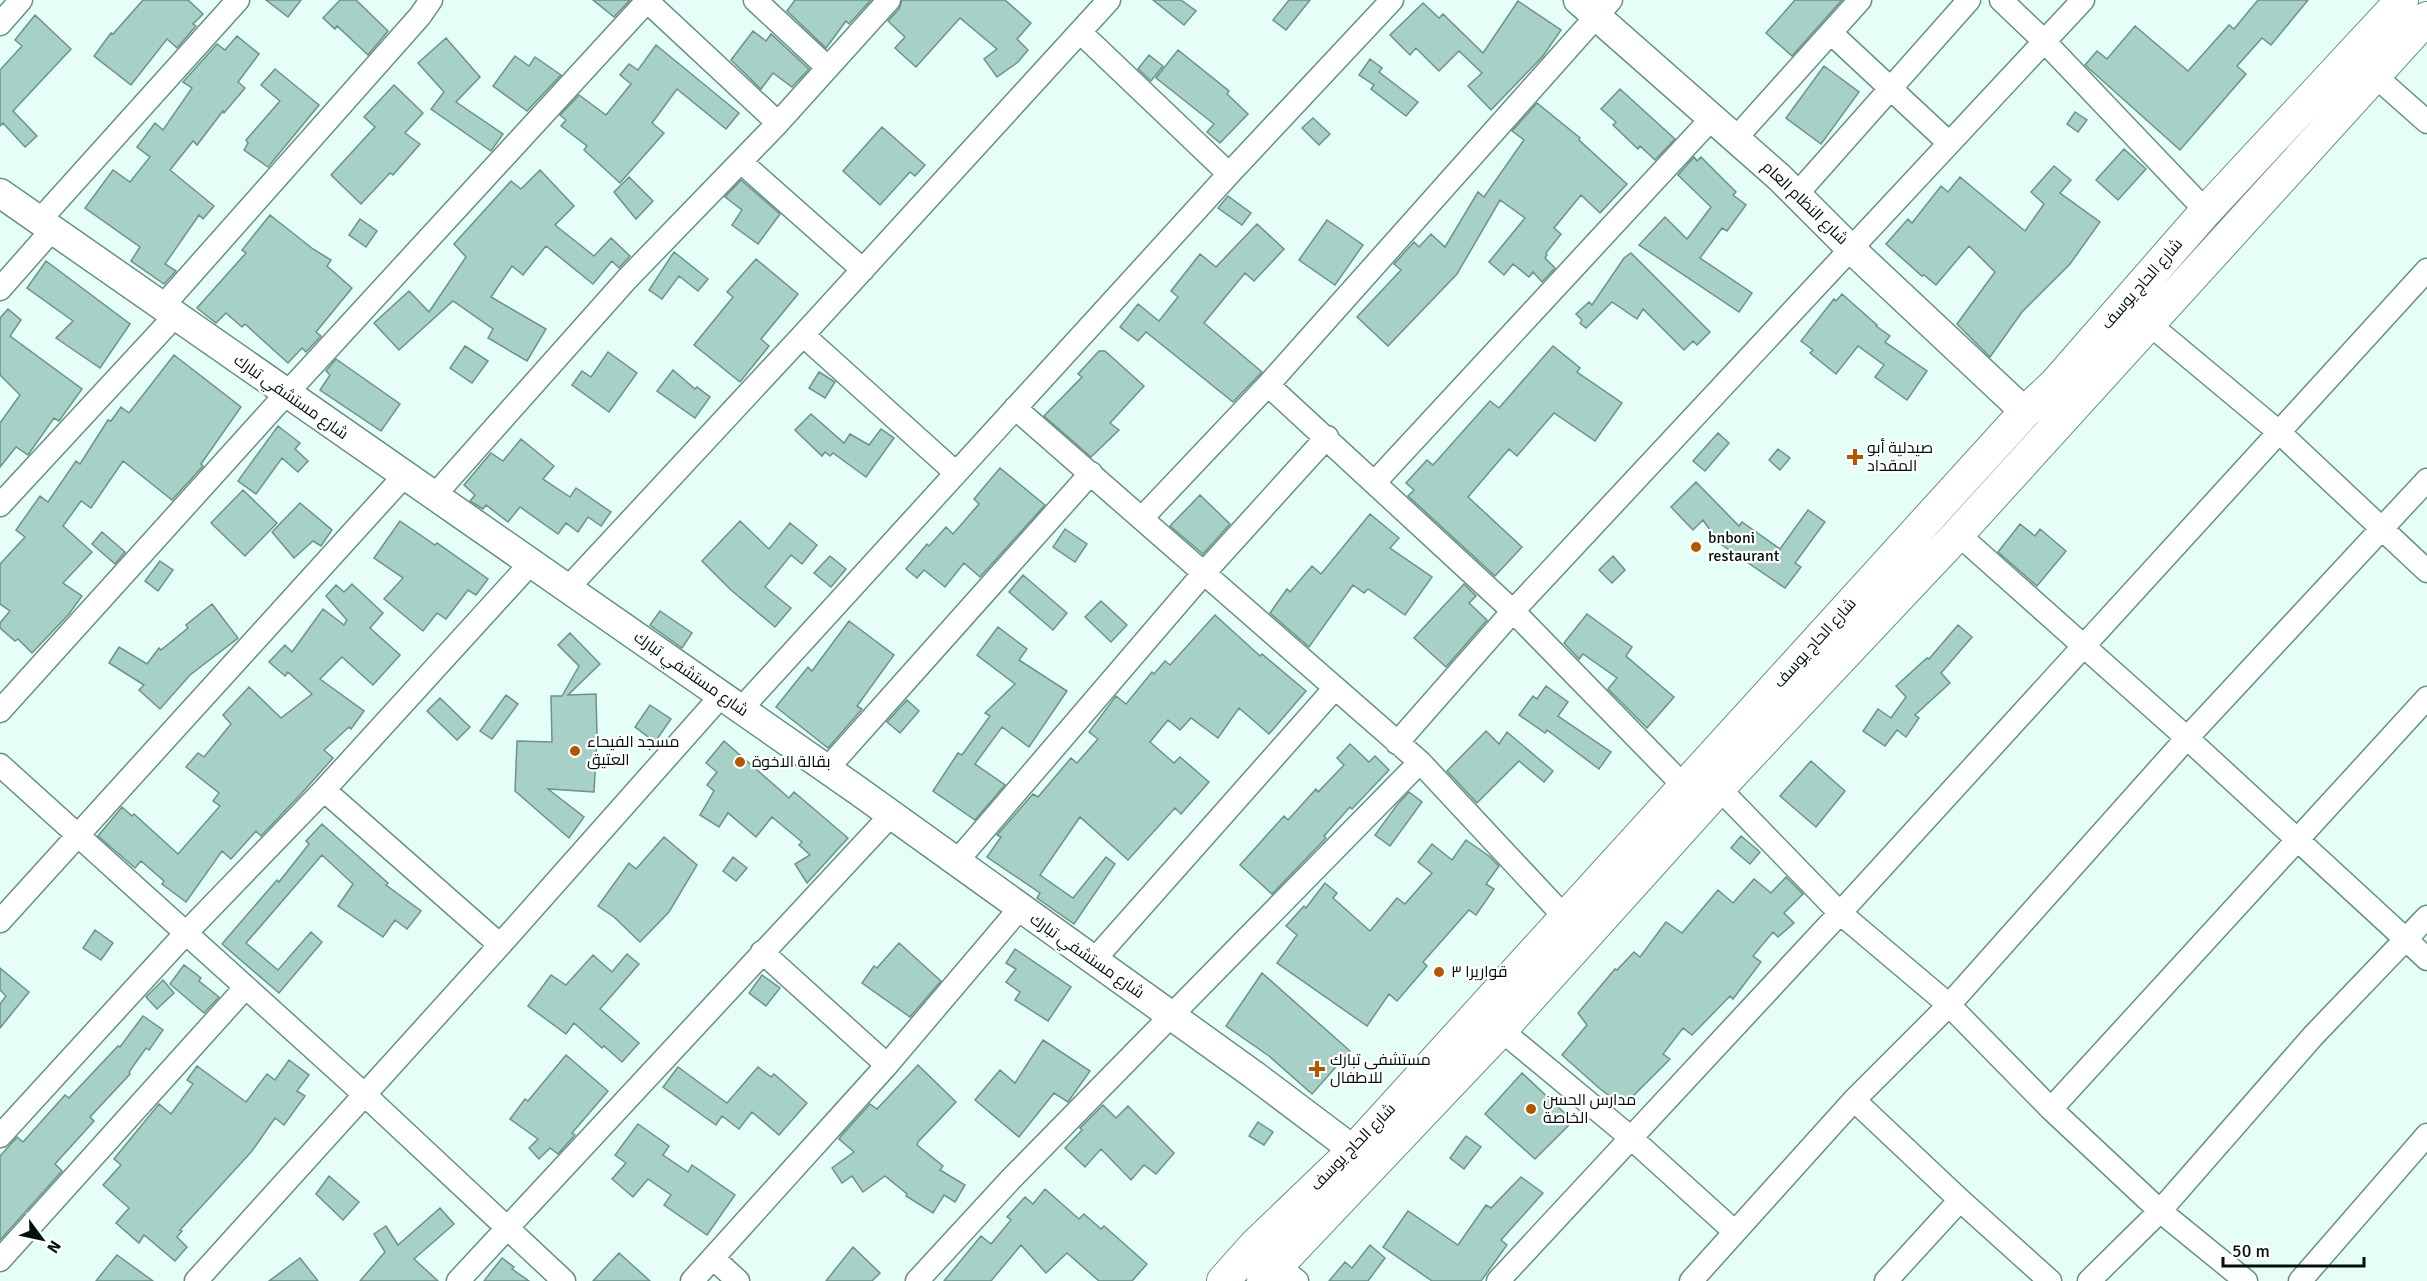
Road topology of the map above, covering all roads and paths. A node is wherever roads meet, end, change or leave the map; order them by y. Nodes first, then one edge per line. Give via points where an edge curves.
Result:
1 (21, 0) edge
2 (238, 0) edge
3 (755, 0) edge
4 (890, 0) edge
5 (1109, 0) edge
6 (1392, 0) edge
7 (1860, 0) edge
8 (1969, 0) edge
9 (2001, 0) edge
10 (2083, 0) edge
11 (2402, 0) edge
12 (429, 1) edge
13 (648, 1) edge
14 (1595, 5) edge
15 (2427, 18) edge
16 (0, 24) edge
17 (1080, 32) junction
18 (1831, 33) junction
19 (2044, 41) junction
20 (827, 67) junction
21 (2374, 75) junction
22 (1891, 87) junction
23 (1713, 117) junction
24 (2427, 122) edge
25 (778, 123) junction
26 (1736, 138) junction
27 (1949, 143) junction
28 (741, 162) junction
29 (1229, 174) junction
30 (0, 193) edge
31 (1797, 194) junction
32 (2206, 211) junction
33 (46, 226) junction
34 (1851, 248) junction
35 (863, 270) junction
36 (2427, 270) edge
37 (0, 289) edge
38 (169, 312) junction
39 (2148, 323) junction
40 (803, 335) junction
41 (1268, 385) junction
42 (287, 393) junction
43 (1016, 408) junction
44 (2025, 412) junction
45 (2280, 433) junction
46 (1327, 437) junction
47 (956, 473) junction
48 (1091, 473) junction
49 (405, 476) junction
50 (2427, 480) edge
51 (1375, 482) junction
52 (434, 496) junction
53 (0, 505) edge
54 (1142, 518) junction
55 (2382, 529) junction
56 (1958, 534) junction
57 (530, 564) junction
58 (2427, 571) edge
59 (1203, 574) junction
60 (568, 588) junction
61 (1514, 611) junction
62 (2085, 646) junction
63 (1335, 688) junction
64 (2427, 698) edge
65 (731, 702) junction
66 (0, 711) edge
67 (2187, 738) junction
68 (1397, 743) junction
69 (1420, 762) junction
70 (0, 765) edge
71 (827, 769) junction
72 (1701, 781) junction
73 (324, 790) junction
74 (891, 815) junction
75 (77, 836) junction
76 (2297, 841) junction
77 (957, 861) junction
78 (1020, 908) junction
79 (1840, 913) junction
80 (2427, 917) edge
81 (0, 921) edge
82 (1575, 928) junction
83 (185, 934) junction
84 (2407, 940) junction
85 (500, 945) junction
86 (762, 952) junction
87 (2427, 959) edge
88 (1094, 960) junction
89 (245, 988) junction
90 (1949, 1005) junction
91 (1171, 1015) junction
92 (1500, 1030) junction
93 (887, 1065) junction
94 (365, 1095) junction
95 (1854, 1100) junction
96 (2051, 1109) junction
97 (2427, 1135) edge
98 (0, 1136) edge
99 (1630, 1137) junction
100 (1364, 1158) junction
101 (1960, 1200) junction
102 (2160, 1210) junction
103 (506, 1228) junction
104 (1735, 1232) junction
105 (713, 1258) junction
106 (0, 1260) edge
107 (1280, 1276) edge
108 (196, 1281) edge
109 (458, 1281) edge
110 (564, 1281) edge
111 (692, 1281) edge
112 (738, 1281) edge
113 (917, 1281) edge
114 (1223, 1281) edge
115 (1498, 1281) edge
116 (1691, 1281) edge
117 (1886, 1281) edge
118 (2050, 1281) edge
119 (2089, 1281) edge
120 (2246, 1281) edge
121 (2300, 1281) edge

1 - 16 street
2 - 33 street
3 - 20 street
4 - 20 street
5 - 17 street
6 - 29 street
7 - 18 street
8 - 22 street
9 - 19 street
10 - 19 street
11 - 32 main road, شارع الحاج يوسف
12 - 38 street
13 - 25 street
13 - 42 street
14 - 23 street, شارع النظام العام
14 - 41 street
15 - 21 main road, شارع الحاج يوسف
17 - 29 street
17 - 35 street
18 - 22 street
18 - 26 street
19 - 27 street
19 - 32 street
20 - 25 street
21 - 24 street
21 - 39 main road, شارع الحاج يوسف
22 - 27 street
22 - 31 street
23 - 26 street, شارع النظام العام
23 - 51 street
25 - 28 street
26 - 31 street, شارع النظام العام
27 - 34 street
28 - 35 street
28 - 52 street via 627,279
29 - 43 street
30 - 33 street, شارع مستشفي تبارك
31 - 34 street, شارع النظام العام
32 - 44 main road, شارع الحاج يوسف via 2055,384
33 - 37 street
33 - 38 street, شارع مستشفي تبارك
34 - 44 street, شارع النظام العام
34 - 61 street
35 - 40 street
36 - 45 street
38 - 42 street, شارع مستشفي تبارك
38 - 53 street
39 - 45 street
39 - 56 main road, شارع الحاج يوسف
40 - 47 street
40 - 60 street
41 - 46 street
41 - 54 street
42 - 49 street, شارع مستشفي تبارك
42 - 66 street
43 - 47 street
43 - 48 street
44 - 72 main road, شارع الحاج يوسف
45 - 55 street
45 - 62 street
46 - 51 street
46 - 59 street
47 - 65 street
48 - 54 street
48 - 71 street
49 - 52 street, شارع مستشفي تبارك
49 - 75 street
50 - 55 street
51 - 61 street
52 - 57 street, شارع مستشفي تبارك
54 - 59 street
55 - 58 street
55 - 67 street
56 - 62 street
56 - 72 main road, شارع الحاج يوسف
57 - 60 street, شارع مستشفي تبارك
57 - 73 street
59 - 63 street
59 - 77 street
60 - 65 street, شارع مستشفي تبارك
61 - 68 street
61 - 72 street
62 - 67 street
62 - 79 street
63 - 68 street
63 - 88 street
64 - 76 street
65 - 71 street, شارع مستشفي تبارك
65 - 85 street
67 - 76 street
67 - 90 street
68 - 69 street
69 - 82 street
69 - 91 street
70 - 75 street
71 - 74 street, شارع مستشفي تبارك
72 - 79 street
72 - 82 main road, شارع الحاج يوسف
73 - 83 street
73 - 85 street
74 - 77 street, شارع مستشفي تبارك
74 - 86 street
75 - 81 street
75 - 83 street
76 - 84 street
76 - 96 street
77 - 78 street, شارع مستشفي تبارك
78 - 88 street, شارع مستشفي تبارك
78 - 93 street
79 - 90 street
79 - 99 street
80 - 84 street
82 - 92 main road, شارع الحاج يوسف
82 - 100 main road, شارع الحاج يوسف
83 - 89 street
83 - 98 street
84 - 87 street
84 - 102 street via 2313,1036
85 - 94 street
86 - 93 street
86 - 103 street
88 - 91 street, شارع مستشفي تبارك
89 - 94 street
89 - 106 street
90 - 95 street
90 - 96 street
91 - 100 street, شارع مستشفي تبارك
91 - 113 street
92 - 99 street
92 - 100 main road, شارع الحاج يوسف
93 - 105 street
94 - 103 street
94 - 108 street
95 - 101 street
95 - 104 street
96 - 102 street
97 - 121 street
99 - 104 street
99 - 115 street
100 - 107 main road, شارع الحاج يوسف
100 - 114 main road, شارع الحاج يوسف via 1255,1245
101 - 117 street
101 - 118 street
102 - 119 street
102 - 120 street
103 - 109 street
103 - 110 street
104 - 116 street
105 - 111 street
105 - 112 street

